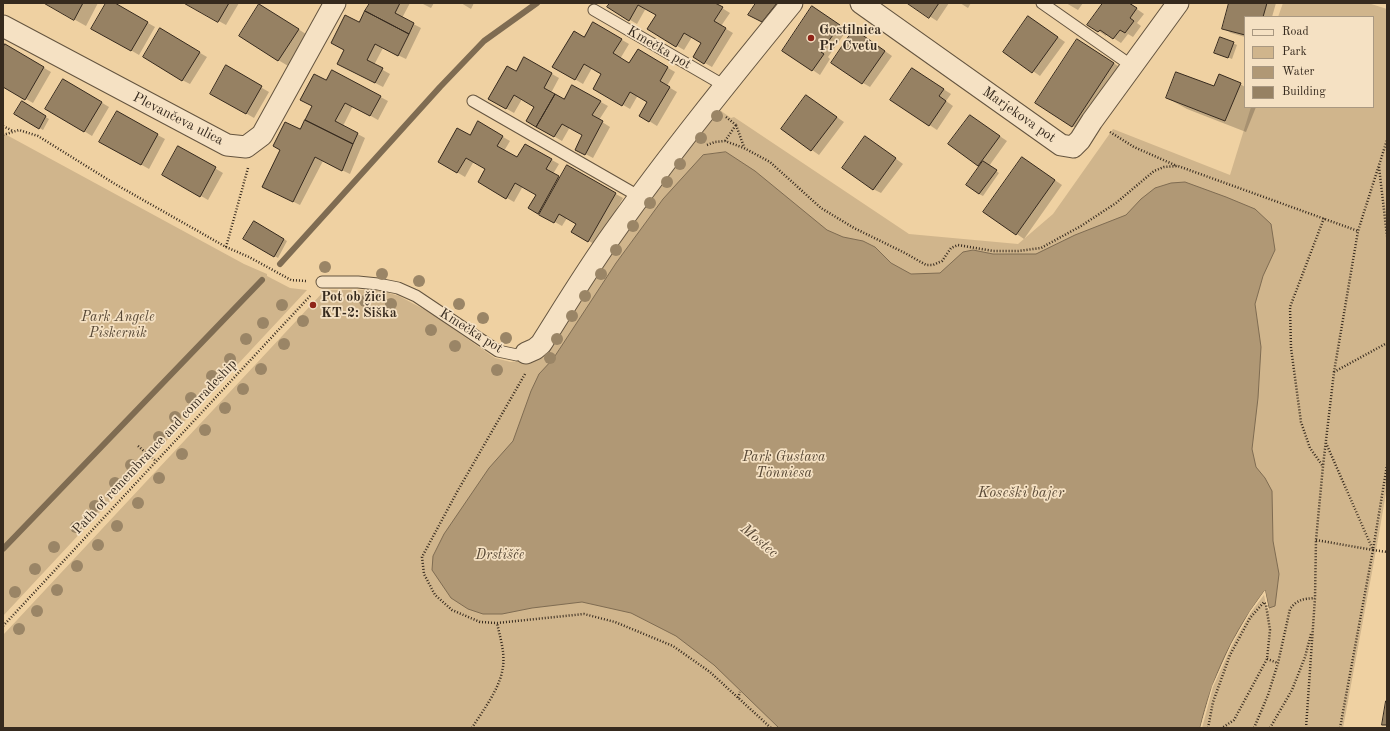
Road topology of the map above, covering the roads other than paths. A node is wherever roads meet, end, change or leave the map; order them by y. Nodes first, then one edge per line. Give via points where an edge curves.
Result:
1 (335, 3) edge
2 (792, 3) edge
3 (861, 3) edge
4 (1042, 3) edge
5 (1178, 3) edge
6 (594, 10) dead end
7 (3, 26) edge
8 (1132, 66) junction
9 (725, 86) junction
10 (473, 102) dead end
11 (640, 197) junction
12 (322, 282) road end
13 (527, 361) joint

1 - 7 street, Plevančeva ulica via 262,135 246,147 227,145
2 - 9 street
3 - 8 street, Marjekova pot via 1061,145 1073,147 1080,140
4 - 8 lane
5 - 8 street, Marjekova pot
6 - 9 lane, Kmečka pot
9 - 11 street
10 - 11 lane
11 - 13 street
12 - 13 lane, Kmečka pot via 371,283 398,288 416,296 498,351 516,355

